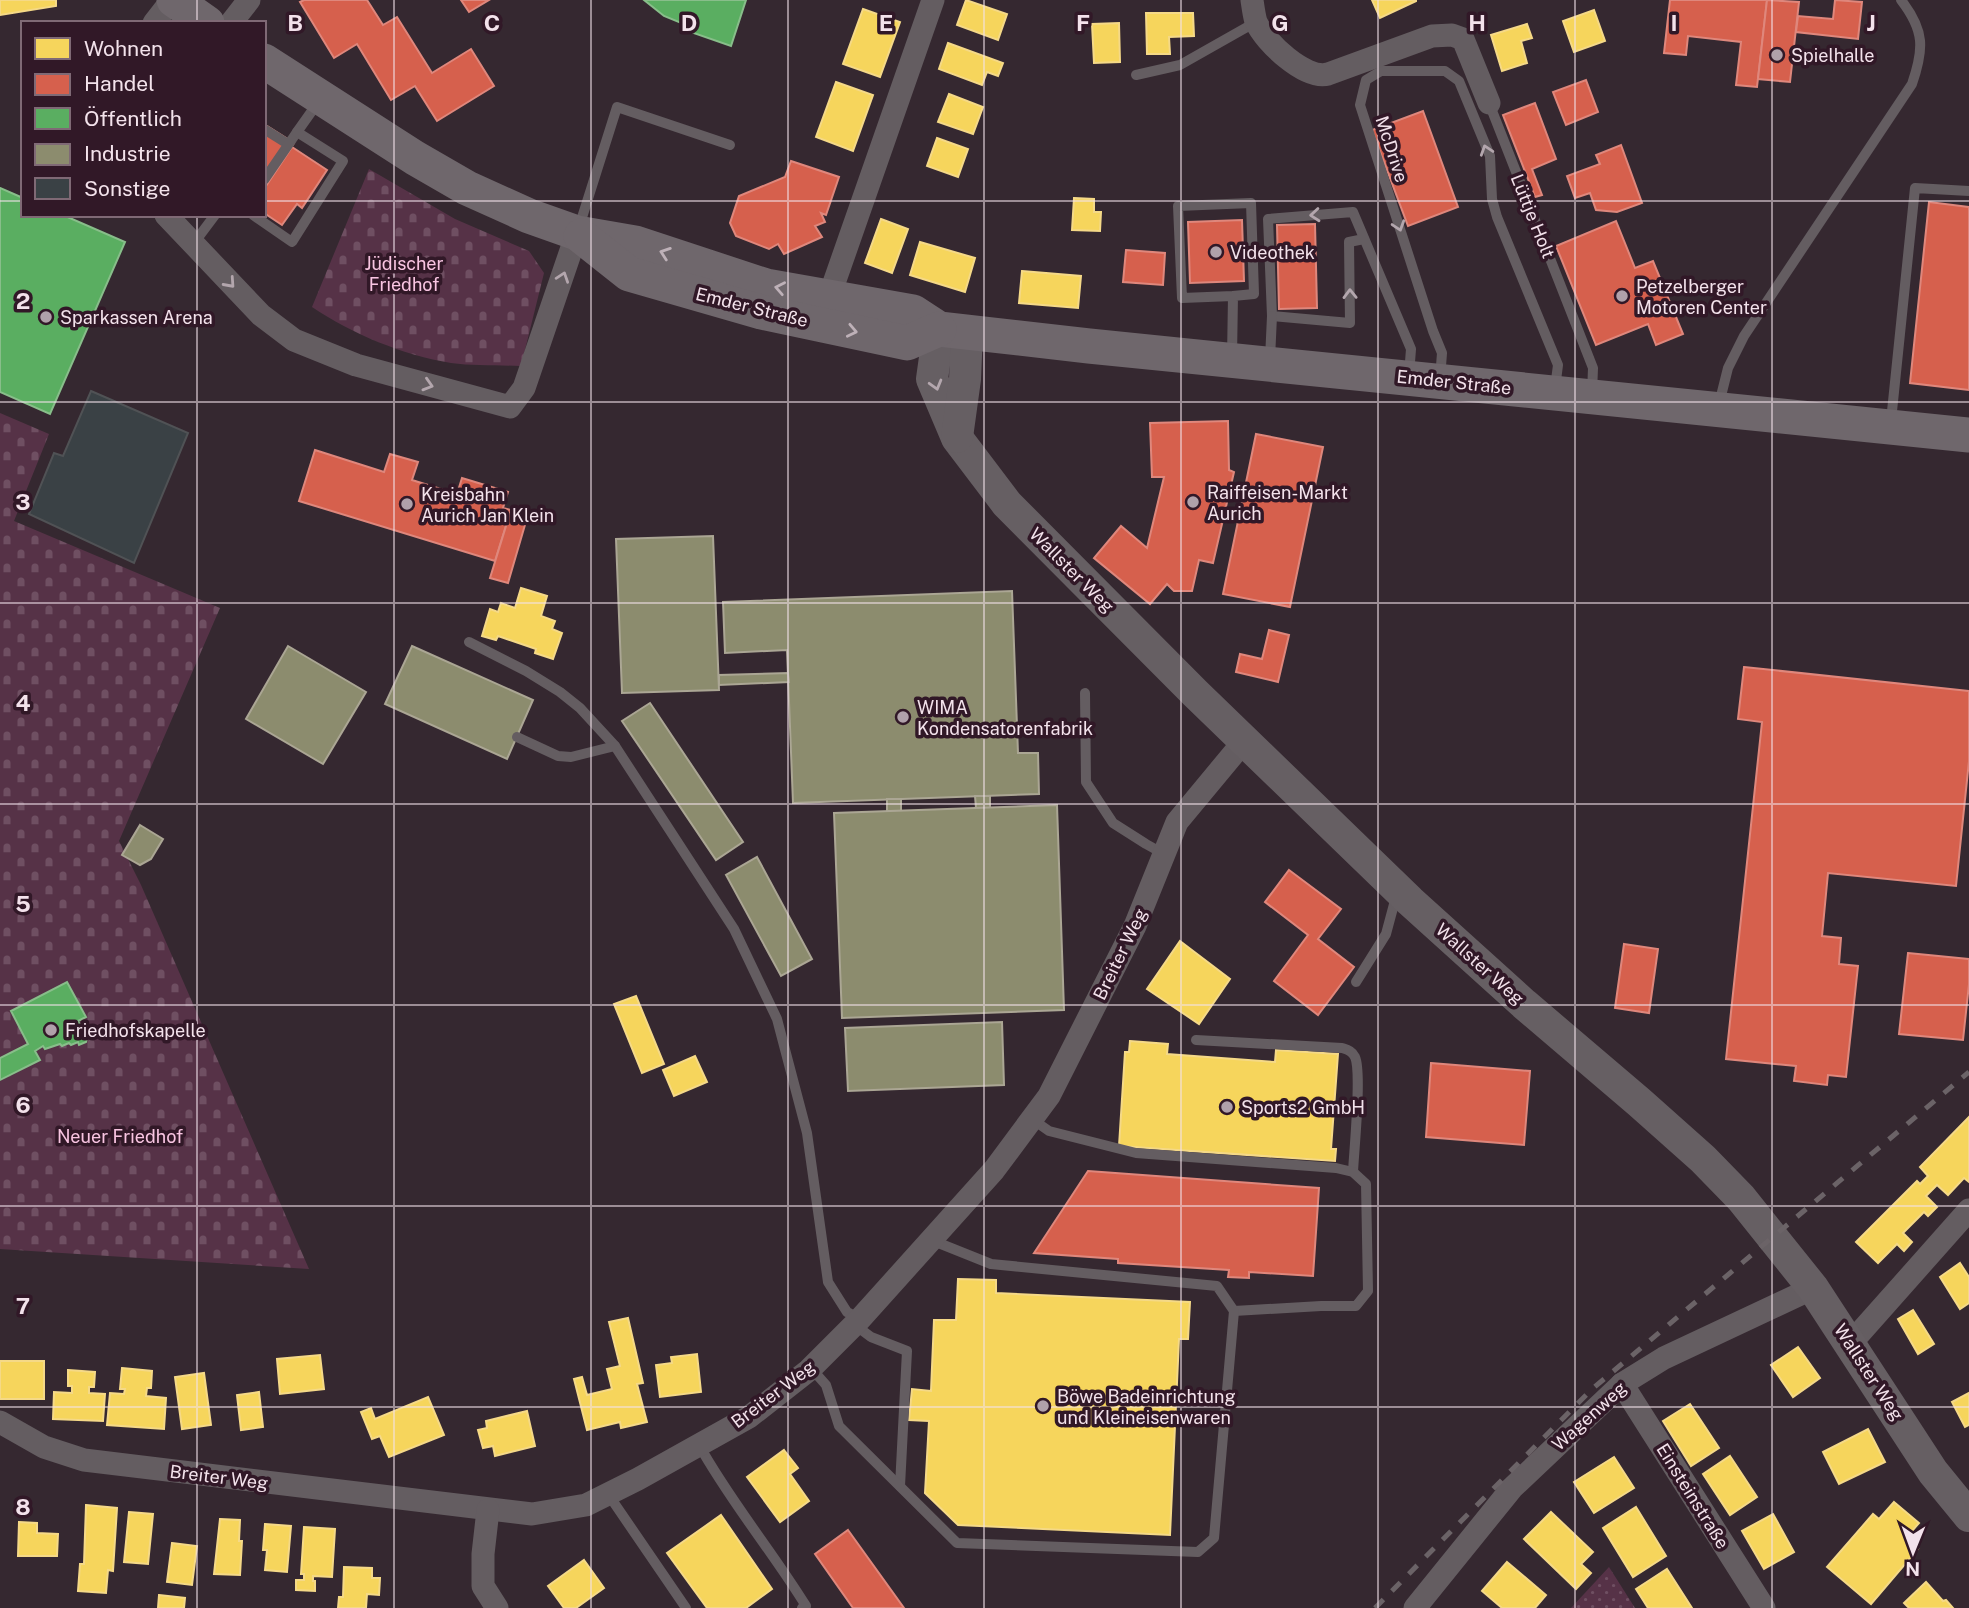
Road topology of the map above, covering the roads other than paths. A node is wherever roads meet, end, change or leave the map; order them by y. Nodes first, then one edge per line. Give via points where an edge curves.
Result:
1 (173, 0) edge
2 (249, 0) edge
3 (933, 0) edge
4 (1901, 0) edge
5 (1254, 11) edge
6 (156, 21) edge
7 (204, 21) edge
8 (233, 21) edge
9 (266, 62) edge
10 (1136, 75) dead end
11 (320, 99) junction
12 (1489, 103) joint
13 (266, 129) edge
14 (297, 132) junction
15 (288, 144) junction
16 (730, 145) dead end
17 (266, 158) edge
18 (275, 164) junction
19 (266, 177) edge
20 (1969, 191) edge
21 (168, 217) edge
22 (214, 217) edge
23 (256, 217) edge
24 (578, 233) junction
25 (1364, 239) junction
26 (194, 243) junction
27 (1233, 296) junction
28 (831, 298) junction
29 (1272, 316) junction
30 (953, 331) junction
31 (1232, 360) junction
32 (1270, 363) junction
33 (1424, 379) junction
34 (1554, 393) junction
35 (1592, 396) junction
36 (1718, 409) junction
37 (1891, 427) junction
38 (1969, 435) edge
39 (469, 642) dead end
40 (1085, 693) dead end
41 (517, 737) dead end
42 (1245, 740) junction
43 (615, 746) junction
44 (1164, 853) junction
45 (1398, 890) junction
46 (1356, 982) dead end
47 (1196, 1040) dead end
48 (1031, 1119) junction
49 (1353, 1172) junction
50 (1969, 1210) edge
51 (931, 1240) junction
52 (1813, 1288) junction
53 (1234, 1311) junction
54 (857, 1322) junction
55 (1850, 1344) junction
56 (811, 1368) junction
57 (1622, 1384) junction
58 (0, 1422) edge
59 (699, 1445) junction
60 (900, 1486) junction
61 (608, 1494) junction
62 (488, 1510) junction
63 (1969, 1517) edge
64 (805, 1607) edge
65 (497, 1608) edge
66 (686, 1608) edge
67 (1415, 1608) edge
68 (1764, 1608) edge

1 - 6 street
1 - 7 main road
2 - 8 street
3 - 28 street
4 - 36 lane via 1913,16 1921,43 1912,84 1744,336 1728,368
5 - 10 lane via 1180,65
5 - 12 street, Lüttje Holt via 1275,46 1302,69 1320,76 1432,36 1463,38
9 - 11 main road, Emder Straße
11 - 14 lane
11 - 24 main road, Emder Straße via 467,188
12 - 35 lane, Lüttje Holt via 1593,368
13 - 15 lane
14 - 15 lane
14 - 23 lane via 343,161 292,242
15 - 18 lane
16 - 24 lane via 617,107
17 - 18 lane
18 - 19 lane
20 - 37 lane via 1915,188
21 - 26 street
22 - 26 lane
26 -> 24 street via 261,315 294,340 356,365 510,407 524,388
28 -> 24 main road, Emder Straße via 754,282 635,243
24 -> 30 main road, Emder Straße via 629,274 761,312 907,343
29 -> 25 lane via 1350,323 1349,242
25 -> 29 lane via 1353,212 1268,219
25 - 33 lane
27 - 27 lane via 1254,295 1251,203 1178,206 1182,298
27 - 31 lane
28 - 30 main road, Emder Straße via 913,312
29 - 32 lane
30 - 31 main road, Emder Straße
30 - 42 street, Wallster Weg via 965,379 957,438 1007,504
31 - 32 main road, Emder Straße
32 - 33 main road, Emder Straße
33 - 34 main road, Emder Straße
34 -> 33 lane, McDrive via 1558,365 1497,216 1490,156 1459,81 1445,72 1381,71 1366,80 1360,105 1442,353
34 - 35 main road, Emder Straße
35 - 36 main road, Emder Straße
36 - 37 main road, Emder Straße
37 - 38 main road, Emder Straße
39 - 43 lane via 560,692
40 - 44 lane via 1086,782 1113,822
41 - 43 lane via 571,758
42 - 44 street, Breiter Weg via 1177,822
42 - 45 street, Wallster Weg
43 - 54 lane via 734,929 777,1019 807,1133 828,1282
44 - 48 street, Breiter Weg via 1129,938 1049,1096
45 - 46 lane via 1385,934
45 - 52 street, Wallster Weg via 1703,1159 1758,1217
47 - 49 lane via 1350,1050 1358,1076
48 - 49 lane via 1049,1131 1136,1153
48 - 51 street, Breiter Weg via 994,1170
49 - 53 lane via 1366,1184 1368,1291 1356,1306
50 - 55 street
51 - 53 lane via 991,1264 1217,1286
51 - 54 street, Breiter Weg
52 - 55 street, Wallster Weg
52 - 57 street, Wagenweg via 1664,1358
53 - 60 lane via 1214,1538 1198,1552 957,1543
54 - 56 street, Breiter Weg
54 - 60 lane via 871,1337 907,1351
55 - 63 street, Wallster Weg via 1933,1472
56 - 59 street, Breiter Weg via 749,1417
56 - 60 lane via 826,1385 839,1426
57 - 67 street, Wagenweg via 1512,1488
57 - 68 street, Einsteinstraße
58 - 62 street, Breiter Weg via 44,1447 84,1460
59 - 61 street, Breiter Weg
59 - 64 lane
61 - 62 street, Breiter Weg via 586,1505 532,1514
61 - 66 lane
62 - 65 street via 484,1586

